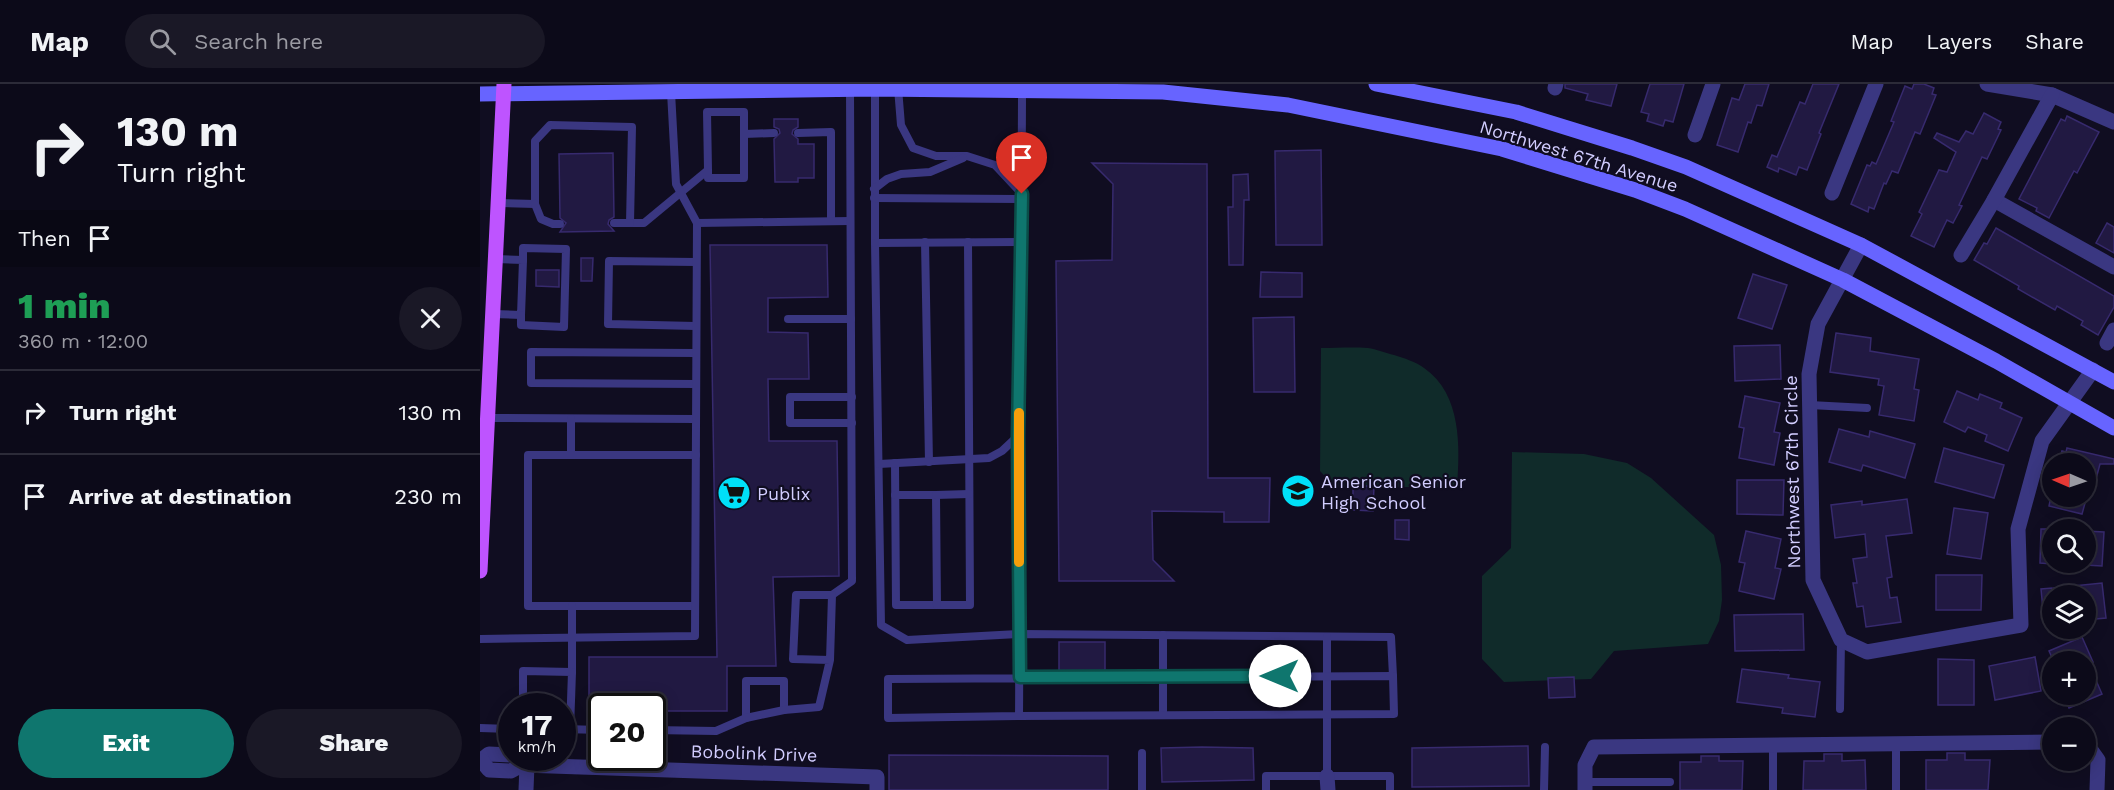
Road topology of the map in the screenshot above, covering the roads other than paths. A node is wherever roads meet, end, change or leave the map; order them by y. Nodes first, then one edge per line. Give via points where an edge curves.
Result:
1 (1376, 84) edge
2 (1713, 84) edge
3 (1876, 84) edge
4 (1987, 84) edge
5 (849, 86) edge
6 (875, 86) edge
7 (898, 86) edge
8 (504, 89) edge
9 (1022, 89) junction
10 (671, 92) junction
11 (480, 94) edge
12 (2052, 95) junction
13 (2114, 122) edge
14 (774, 133) dead end
15 (798, 133) dead end
16 (744, 134) junction
17 (1695, 135) dead end
18 (967, 156) junction
19 (708, 170) junction
20 (682, 193) junction
21 (1832, 193) dead end
22 (874, 194) junction
23 (1022, 197) junction
24 (1994, 200) junction
25 (498, 202) junction
26 (535, 204) junction
27 (831, 221) junction
28 (850, 221) junction
29 (614, 223) dead end
30 (630, 223) junction
31 (697, 223) junction
32 (560, 224) dead end
33 (968, 242) junction
34 (1022, 242) junction
35 (875, 243) junction
36 (925, 243) junction
37 (1861, 245) junction
38 (1961, 255) dead end
39 (495, 259) junction
40 (523, 260) junction
41 (696, 262) junction
42 (2114, 267) edge
43 (1843, 280) junction
44 (492, 314) junction
45 (521, 315) junction
46 (788, 319) dead end
47 (851, 319) junction
48 (696, 326) junction
49 (696, 353) junction
50 (2093, 370) junction
51 (2114, 382) edge
52 (696, 384) junction
53 (852, 397) junction
54 (2069, 403) junction
55 (1810, 405) junction
56 (1867, 408) dead end
57 (571, 418) junction
58 (696, 419) junction
59 (483, 420) edge
60 (852, 423) junction
61 (2114, 428) edge
62 (1018, 436) junction
63 (571, 455) junction
64 (696, 455) junction
65 (969, 460) junction
66 (929, 462) junction
67 (895, 463) junction
68 (879, 464) junction
69 (969, 494) junction
70 (895, 495) junction
71 (936, 495) junction
72 (480, 571) edge
73 (832, 595) junction
74 (937, 605) junction
75 (572, 606) junction
76 (695, 606) junction
77 (1020, 634) junction
78 (1163, 635) junction
79 (572, 637) junction
80 (1327, 637) junction
81 (480, 639) edge
82 (1841, 640) junction
83 (830, 660) junction
84 (572, 672) junction
85 (1328, 676) junction
86 (1393, 676) junction
87 (1020, 677) junction
88 (1163, 677) junction
89 (523, 693) edge
90 (570, 693) edge
91 (1840, 709) dead end
92 (784, 710) junction
93 (1328, 715) junction
94 (1019, 716) junction
95 (1163, 716) junction
96 (746, 718) junction
97 (480, 728) edge
98 (498, 729) edge
99 (666, 730) edge
100 (2042, 742) edge
101 (1896, 744) junction
102 (1773, 746) junction
103 (1545, 747) dead end
104 (1142, 753) dead end
105 (2096, 757) edge
106 (481, 761) edge
107 (576, 765) edge
108 (498, 770) edge
109 (521, 771) edge
110 (1670, 782) dead end
111 (844, 783) edge
112 (877, 783) edge
113 (1328, 783) edge
114 (1585, 786) edge
115 (526, 790) edge
116 (1142, 790) edge
117 (1266, 790) edge
118 (1390, 790) edge
119 (1544, 790) edge
120 (1773, 790) edge
121 (1896, 790) edge
122 (2097, 790) edge

1 - 37 main road, Northwest 67th Avenue via 1516,112 1632,148 1686,167
2 - 17 street
3 - 21 street
4 - 12 street
5 - 6 main road, Northwest 67th Avenue
5 - 10 main road, Northwest 67th Avenue
5 - 28 lane
6 - 7 main road, Northwest 67th Avenue
6 - 22 lane
7 - 9 main road, Northwest 67th Avenue
7 - 18 lane via 901,125 913,148 936,156
8 - 10 main road, Northwest 67th Avenue
8 - 11 main road, Northwest 67th Avenue
8 - 25 main road
9 - 23 lane
9 - 43 main road, Northwest 67th Avenue via 1163,92 1288,105 1502,148 1685,209
10 - 20 lane via 676,184
12 - 13 street
12 - 24 street
14 - 16 lane
15 - 27 lane via 831,132
16 - 19 lane via 744,178 708,178
16 - 19 lane via 744,112 707,112
18 - 22 lane via 930,172 887,179
18 - 23 lane via 995,165
19 - 20 lane
20 - 30 lane via 644,223
20 - 31 lane
22 - 23 lane
22 - 35 lane
23 - 34 lane
24 - 38 street
24 - 42 street
25 - 26 lane
25 - 39 main road
26 - 30 lane via 535,141 550,125 632,127
26 - 32 lane via 541,219
27 - 28 lane
27 - 31 lane
28 - 47 lane
29 - 30 lane
31 - 41 lane
33 - 34 lane
33 - 36 lane
33 - 65 lane
34 - 62 lane
35 - 36 lane
35 - 68 lane
36 - 66 lane
37 - 43 street, Northwest 67th Circle
37 - 50 main road, Northwest 67th Avenue
39 - 40 lane
39 - 44 main road
40 - 45 lane
40 - 45 lane via 523,248 566,249 564,327 521,326
41 - 48 lane
41 - 48 lane via 609,261 608,324
43 - 54 main road, Northwest 67th Avenue
43 - 55 street, Northwest 67th Circle via 1818,324 1809,374
44 - 45 lane
44 - 59 main road
46 - 47 lane
47 - 53 lane
48 - 49 lane
49 - 52 lane
49 - 52 lane via 531,352 531,383
50 - 51 main road, Northwest 67th Avenue
50 - 54 street
52 - 58 lane
53 - 60 lane
53 - 60 lane via 790,397 790,423
54 - 61 main road, Northwest 67th Avenue
54 - 82 street via 2042,441 2018,529 2021,625 1867,652
55 - 56 lane
55 - 82 street, Northwest 67th Circle via 1813,580
57 - 58 lane
57 - 59 lane
57 - 63 lane
58 - 64 lane
59 - 72 main road
60 - 73 lane via 852,581
62 - 65 lane via 989,458
62 - 77 lane
63 - 64 lane
63 - 75 lane via 528,455 528,606
64 - 76 lane
65 - 66 lane
65 - 69 lane
66 - 67 lane
67 - 68 lane
67 - 70 lane
68 - 77 lane via 881,625 907,640
69 - 71 lane
69 - 74 lane via 970,605
70 - 71 lane
70 - 74 lane via 896,605
71 - 74 lane
73 - 83 lane
73 - 83 lane via 796,595 793,659
75 - 76 lane
75 - 79 lane
76 - 79 lane via 695,636
77 - 78 lane
77 - 87 lane
78 - 80 lane
78 - 88 lane
79 - 81 lane
79 - 84 lane
80 - 85 lane
80 - 86 lane via 1391,638
82 - 91 lane
83 - 92 lane via 819,707
84 - 89 lane via 524,671
84 - 90 lane
85 - 86 lane
85 - 88 lane
85 - 93 lane
86 - 93 lane via 1394,714
87 - 88 lane
87 - 94 lane
87 - 94 lane via 888,679 888,718
88 - 95 lane
92 - 96 lane
92 - 96 lane via 784,681 746,681
93 - 95 lane
93 - 113 lane
94 - 95 lane
96 - 99 lane via 716,731
97 - 98 lane
100 - 101 street
101 - 102 street
101 - 121 lane
102 - 114 street via 1594,747 1585,765
102 - 120 lane
103 - 119 lane
104 - 116 lane
105 - 122 street
106 - 108 street, Bobolink Drive via 489,770
107 - 111 street, Bobolink Drive
109 - 115 street
110 - 114 lane
111 - 112 street, Bobolink Drive
113 - 117 lane via 1266,776
113 - 118 lane via 1390,776

